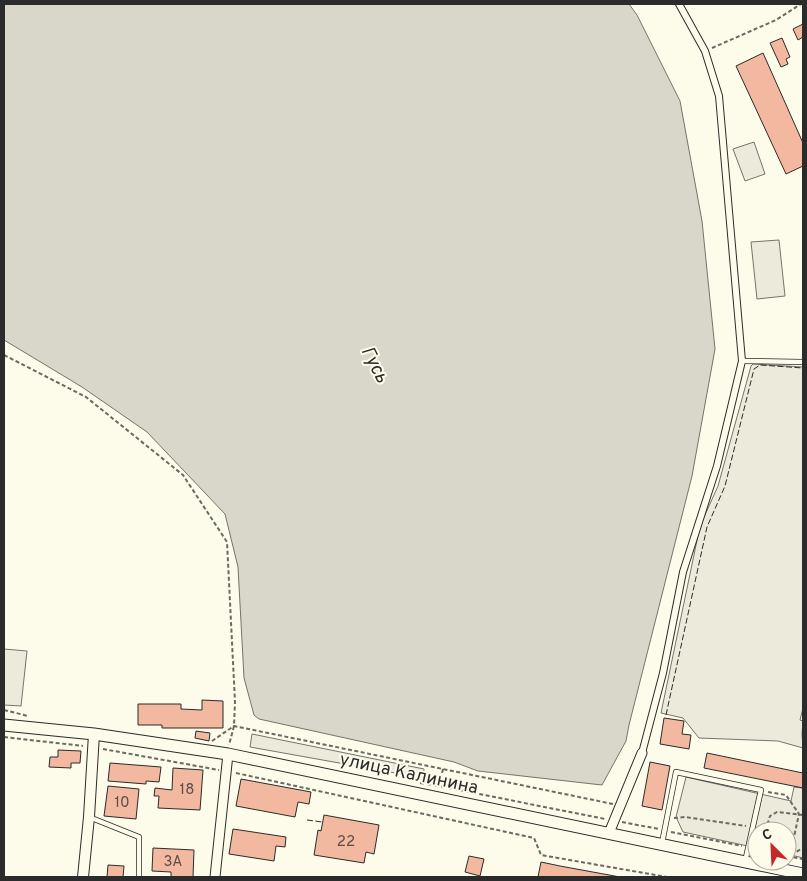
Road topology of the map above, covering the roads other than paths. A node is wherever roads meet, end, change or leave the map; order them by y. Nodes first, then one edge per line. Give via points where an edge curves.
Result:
1 (679, 4) edge
2 (742, 361) junction
3 (803, 362) edge
4 (4, 725) edge
5 (94, 734) junction
6 (642, 753) joint
7 (228, 754) junction
8 (89, 817) junction
9 (608, 834) junction
10 (661, 844) junction
11 (746, 862) junction
12 (803, 874) edge
13 (83, 877) edge
14 (139, 877) edge
15 (215, 877) edge

1 - 2 street via 705,51 719,96
2 - 3 lane
2 - 6 street via 717,466 684,572
4 - 5 main road, улица Калинина
5 - 7 main road, улица Калинина
5 - 8 street
6 - 9 street
7 - 9 main road, улица Калинина
7 - 15 street
8 - 13 street
8 - 14 lane via 138,837
9 - 10 main road, улица Калинина
10 - 11 main road, улица Калинина
10 - 11 lane via 676,772 761,790
11 - 12 main road, улица Калинина

